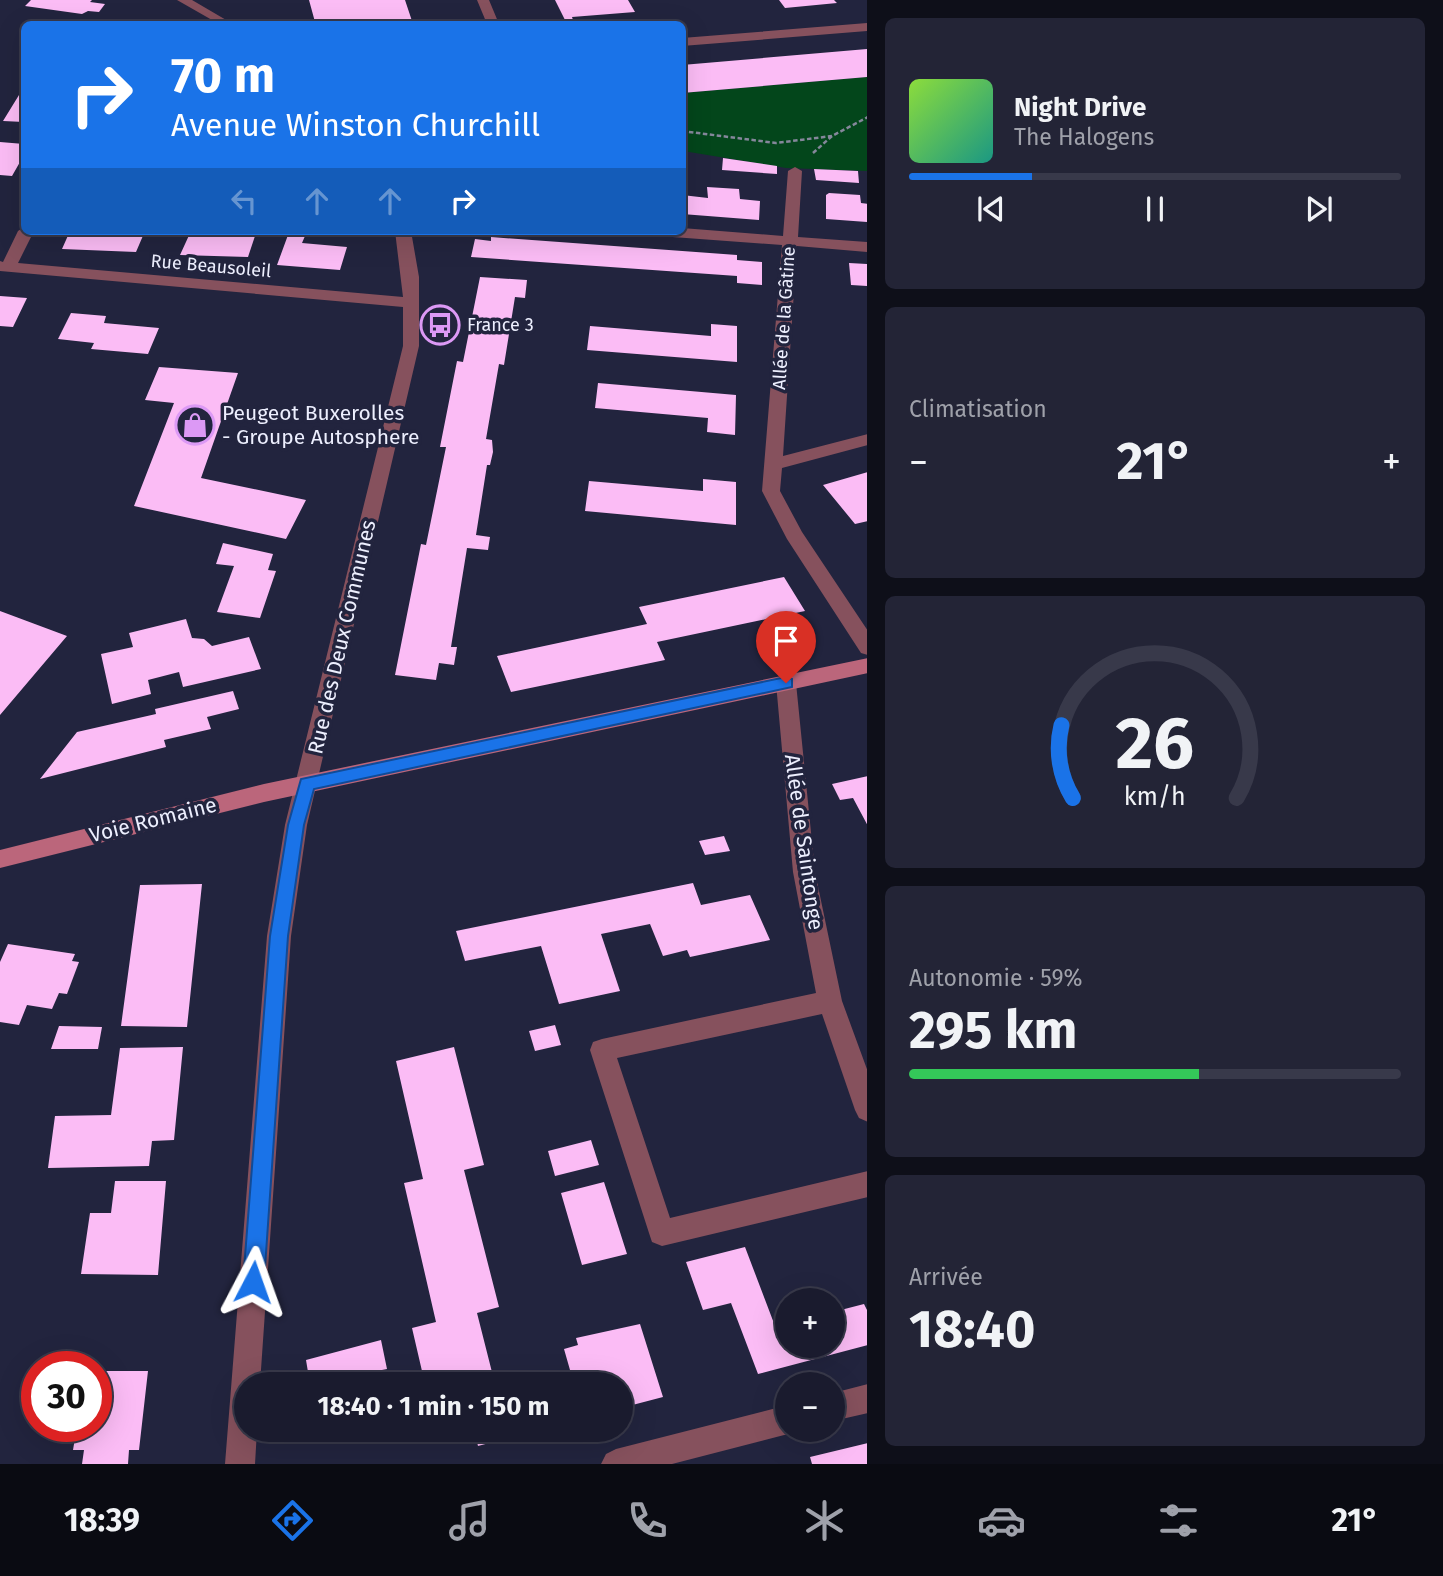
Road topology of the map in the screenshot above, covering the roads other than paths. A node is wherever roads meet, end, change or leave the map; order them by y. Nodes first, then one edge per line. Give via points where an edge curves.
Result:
1 (183, 0) edge
2 (483, 0) edge
3 (222, 21) edge
4 (492, 21) edge
5 (867, 27) edge
6 (686, 42) edge
7 (795, 171) road end
8 (686, 233) edge
9 (24, 235) edge
10 (404, 235) edge
11 (790, 240) junction
12 (867, 247) edge
13 (4, 267) edge
14 (412, 303) junction
15 (867, 439) edge
16 (773, 464) junction
17 (867, 648) edge
18 (867, 666) edge
19 (786, 683) junction
20 (307, 784) junction
21 (0, 859) edge
22 (830, 1001) junction
23 (867, 1110) edge
24 (867, 1184) edge
25 (867, 1398) edge
26 (845, 1404) edge
27 (775, 1422) edge
28 (240, 1464) edge
29 (616, 1464) edge

1 - 3 street
2 - 4 street
5 - 6 street
7 - 11 street, Allée de la Gâtine
8 - 11 street
9 - 13 street, Rue Beausoleil
10 - 14 street, Rue des Deux Communes
11 - 12 street
11 - 16 street, Allée de la Gâtine
13 - 14 street, Rue Beausoleil
14 - 20 street, Rue des Deux Communes via 411,346
15 - 16 street
16 - 17 street, Allée de la Gâtine via 771,491
18 - 19 street, Voie Romaine
19 - 20 street, Voie Romaine
19 - 22 street, Allée de Saintonge via 804,872
20 - 21 street, Voie Romaine
20 - 28 street, Rue des Deux Communes via 279,936
22 - 23 street, Allée de Saintonge
22 - 24 street via 602,1050 662,1233
25 - 26 street
27 - 29 street

